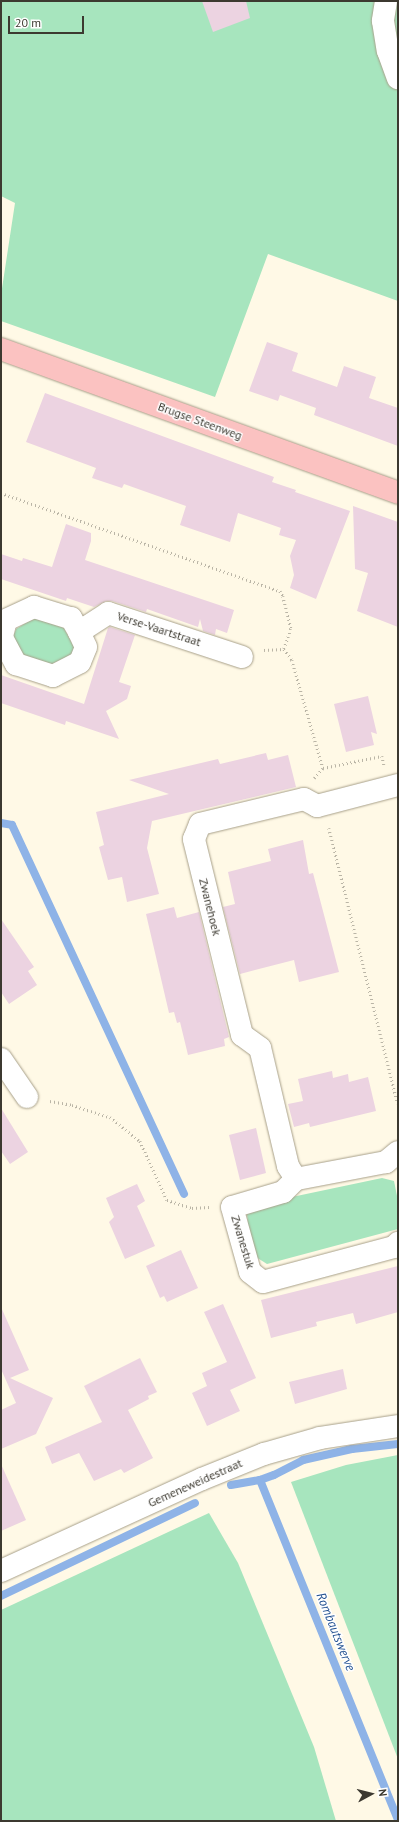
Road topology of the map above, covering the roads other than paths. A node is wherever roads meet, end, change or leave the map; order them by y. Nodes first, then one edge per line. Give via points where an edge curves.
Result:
1 (386, 1) edge
2 (398, 78) edge
3 (1, 349) edge
4 (398, 493) edge
5 (79, 632) junction
6 (2, 636) edge
7 (242, 657) road end
8 (393, 787) edge
9 (1, 1059) edge
10 (27, 1097) road end
11 (397, 1157) edge
12 (296, 1179) junction
13 (398, 1243) edge
14 (398, 1426) edge
15 (1, 1571) edge

1 - 2 street via 383,21 388,51
3 - 4 main road, Brugse Steenweg
5 - 6 street via 71,618 34,607 6,620
5 - 6 street via 86,647 80,662 53,676 16,664
5 - 7 street, Verse-Vaartstraat via 108,612
8 - 12 street, Zwanehoek via 317,806 304,799 200,824 194,839 242,1035 260,1048 288,1166
9 - 10 street
11 - 12 street via 386,1162
12 - 13 street, Zwanestuk via 282,1192 232,1207 250,1272 263,1282 394,1247
14 - 15 street, Gemeneweidestraat via 320,1438 264,1454

